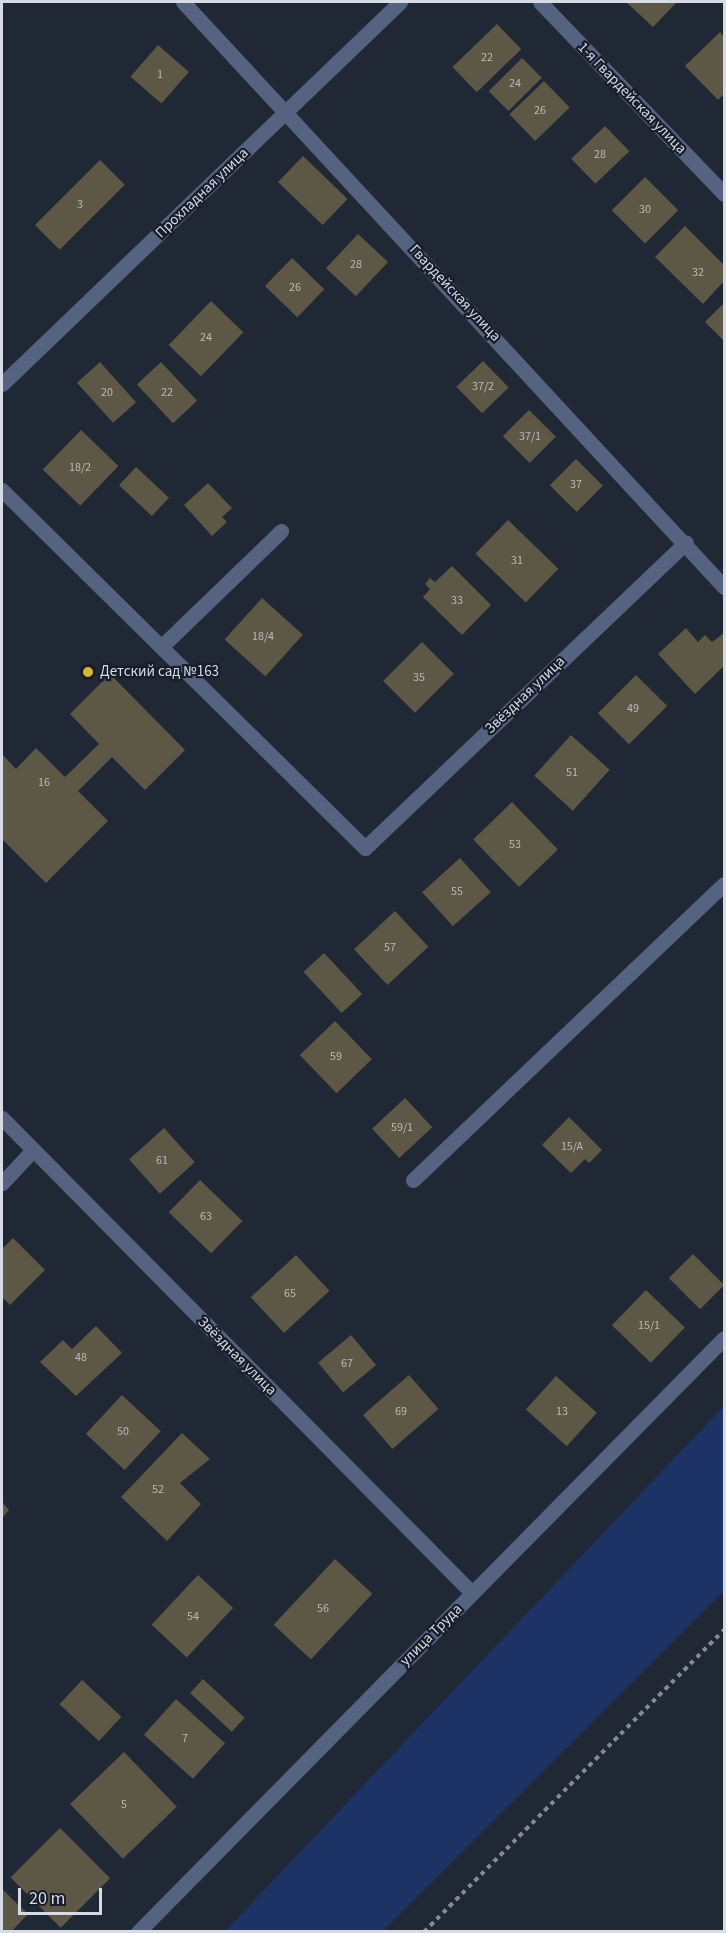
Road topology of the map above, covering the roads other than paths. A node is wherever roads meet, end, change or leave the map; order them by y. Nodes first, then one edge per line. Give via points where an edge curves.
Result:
1 (183, 2) edge
2 (400, 2) edge
3 (540, 2) edge
4 (288, 111) junction
5 (724, 194) edge
6 (2, 384) edge
7 (2, 490) edge
8 (281, 531) dead end
9 (686, 542) junction
10 (724, 587) edge
11 (161, 647) junction
12 (724, 884) edge
13 (2, 1118) edge
14 (33, 1150) junction
15 (413, 1180) dead end
16 (2, 1183) edge
17 (724, 1338) edge
18 (472, 1593) junction
19 (138, 1932) edge

1 - 4 street, Гвардейская улица
2 - 4 street, Прохладная улица
3 - 5 street, 1-я Гвардейская улица
4 - 6 street, Прохладная улица
4 - 9 street, Гвардейская улица
7 - 11 street
8 - 11 street
9 - 10 street, Гвардейская улица
9 - 11 street, Звёздная улица via 365,848
12 - 15 street
13 - 14 street, Звёздная улица
14 - 16 street
14 - 18 street, Звёздная улица
17 - 18 street, улица Труда
18 - 19 street, улица Труда

